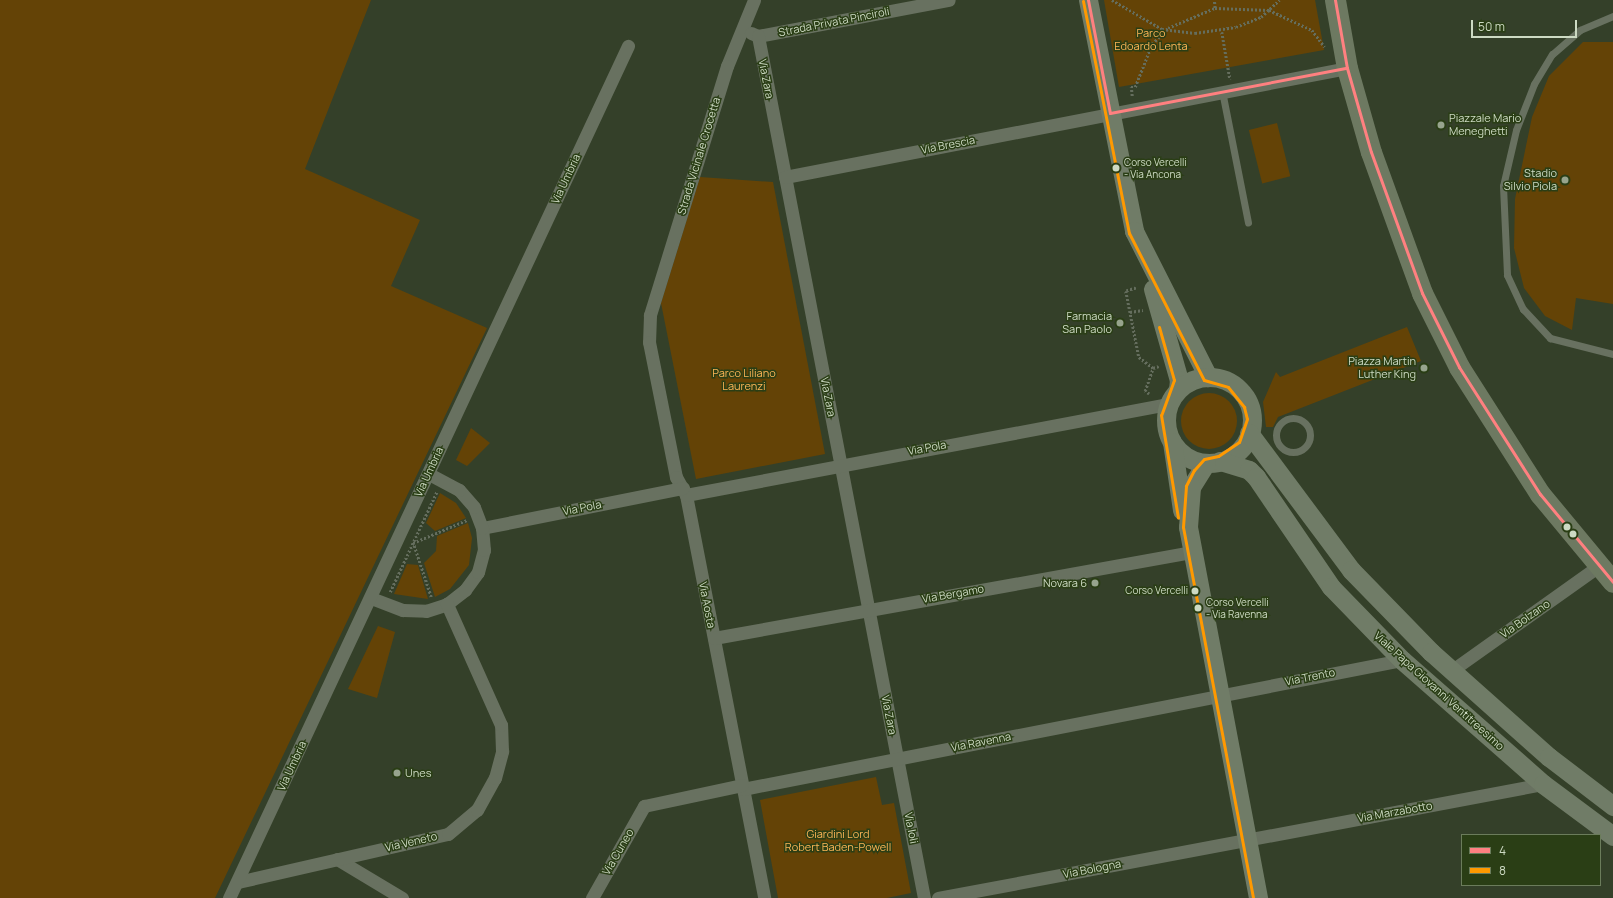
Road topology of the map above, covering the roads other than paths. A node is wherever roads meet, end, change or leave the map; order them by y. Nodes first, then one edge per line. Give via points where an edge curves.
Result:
1 (754, 0) edge
2 (949, 0) edge
3 (1088, 0) edge
4 (1335, 0) edge
5 (1613, 16) edge
6 (743, 31) junction
7 (758, 36) junction
8 (628, 46) dead end
9 (1347, 68) junction
10 (1227, 90) junction
11 (1110, 113) junction
12 (785, 177) junction
13 (1248, 222) dead end
14 (1139, 242) junction
15 (650, 315) joint
16 (1613, 354) edge
17 (1208, 377) junction
18 (1167, 397) junction
19 (1249, 433) junction
20 (1172, 442) junction
21 (1307, 444) joint
22 (1213, 462) junction
23 (841, 464) junction
24 (429, 474) junction
25 (684, 492) junction
26 (1188, 527) junction
27 (482, 528) junction
28 (1192, 552) junction
29 (1599, 566) junction
30 (1613, 582) edge
31 (371, 598) junction
32 (447, 604) junction
33 (868, 609) junction
34 (714, 638) junction
35 (1402, 660) junction
36 (1451, 671) junction
37 (1218, 695) junction
38 (897, 758) junction
39 (1543, 784) junction
40 (742, 787) junction
41 (644, 806) joint
42 (1613, 806) edge
43 (1613, 836) edge
44 (1246, 840) junction
45 (337, 859) junction
46 (238, 882) junction
47 (229, 898) edge
48 (402, 898) edge
49 (592, 898) edge
50 (764, 898) edge
51 (924, 898) edge
52 (938, 898) edge
53 (1258, 898) edge

1 - 6 street, Strada Vicinale Crocetta
2 - 7 street, Strada Privata Pinciroli
3 - 11 main road
4 - 9 main road
5 - 16 lane via 1580,30 1552,54 1534,84 1516,130 1504,186 1507,275 1523,308 1550,338
6 - 7 street, Strada Privata Pinciroli
6 - 15 street, Strada Vicinale Crocetta via 727,66
7 - 12 street, Via Zara
8 - 24 street, Via Umbria
9 - 10 street, Via Brescia
9 - 29 main road via 1371,152 1410,263 1460,367 1540,494
10 - 11 street, Via Brescia
10 - 13 lane
11 - 12 street, Via Brescia
11 - 14 main road via 1134,231
12 - 23 street, Via Zara
14 - 17 main road
14 - 18 main road via 1179,380
15 - 25 street, Via Aosta via 649,342 676,477
17 - 18 main road via 1190,381
17 - 19 main road via 1231,383 1242,392 1252,419
18 - 20 main road via 1167,429
18 - 23 street, Via Pola
19 - 22 main road via 1243,445
19 - 36 main road, Viale Papa Giovanni Ventitreesimo via 1351,570
20 - 22 main road via 1187,456
20 - 26 main road via 1183,518
21 - 21 lane via 1309,429 1301,421 1290,419 1280,425 1276,436 1284,449 1294,452
22 - 26 main road via 1191,488
22 - 35 main road, Viale Papa Giovanni Ventitreesimo via 1244,467 1256,477 1331,588
23 - 25 street, Via Pola
23 - 33 street, Via Zara
24 - 27 street via 459,490 474,507
24 - 31 street, Via Umbria
25 - 27 street, Via Pola
25 - 34 street, Via Aosta
26 - 28 main road
27 - 32 street via 484,550 478,572 465,590
28 - 33 street, Via Bergamo
28 - 37 main road
29 - 30 main road
29 - 36 street, Via Bolzano
31 - 32 street via 403,610 426,611
31 - 46 street, Via Umbria
32 - 45 street, Via Veneto via 501,725 502,751 495,778 477,810 448,834
33 - 34 street, Via Bergamo
33 - 38 street, Via Zara
34 - 40 street, Via Aosta
35 - 37 street, Via Trento
35 - 39 main road, Viale Papa Giovanni Ventitreesimo
36 - 42 main road, Viale Papa Giovanni Ventitreesimo via 1549,757
37 - 38 street, Via Ravenna
37 - 44 main road
38 - 40 street, Via Ravenna
38 - 51 street, Via Ioli
39 - 43 main road, Viale Papa Giovanni Ventitreesimo
39 - 44 street, Via Marzabotto
40 - 41 street, Via Ravenna
40 - 50 street, Via Aosta
41 - 49 street, Via Cuneo
44 - 52 street, Via Bologna
44 - 53 main road
45 - 46 street, Via Veneto
45 - 48 street
46 - 47 street, Via Umbria

